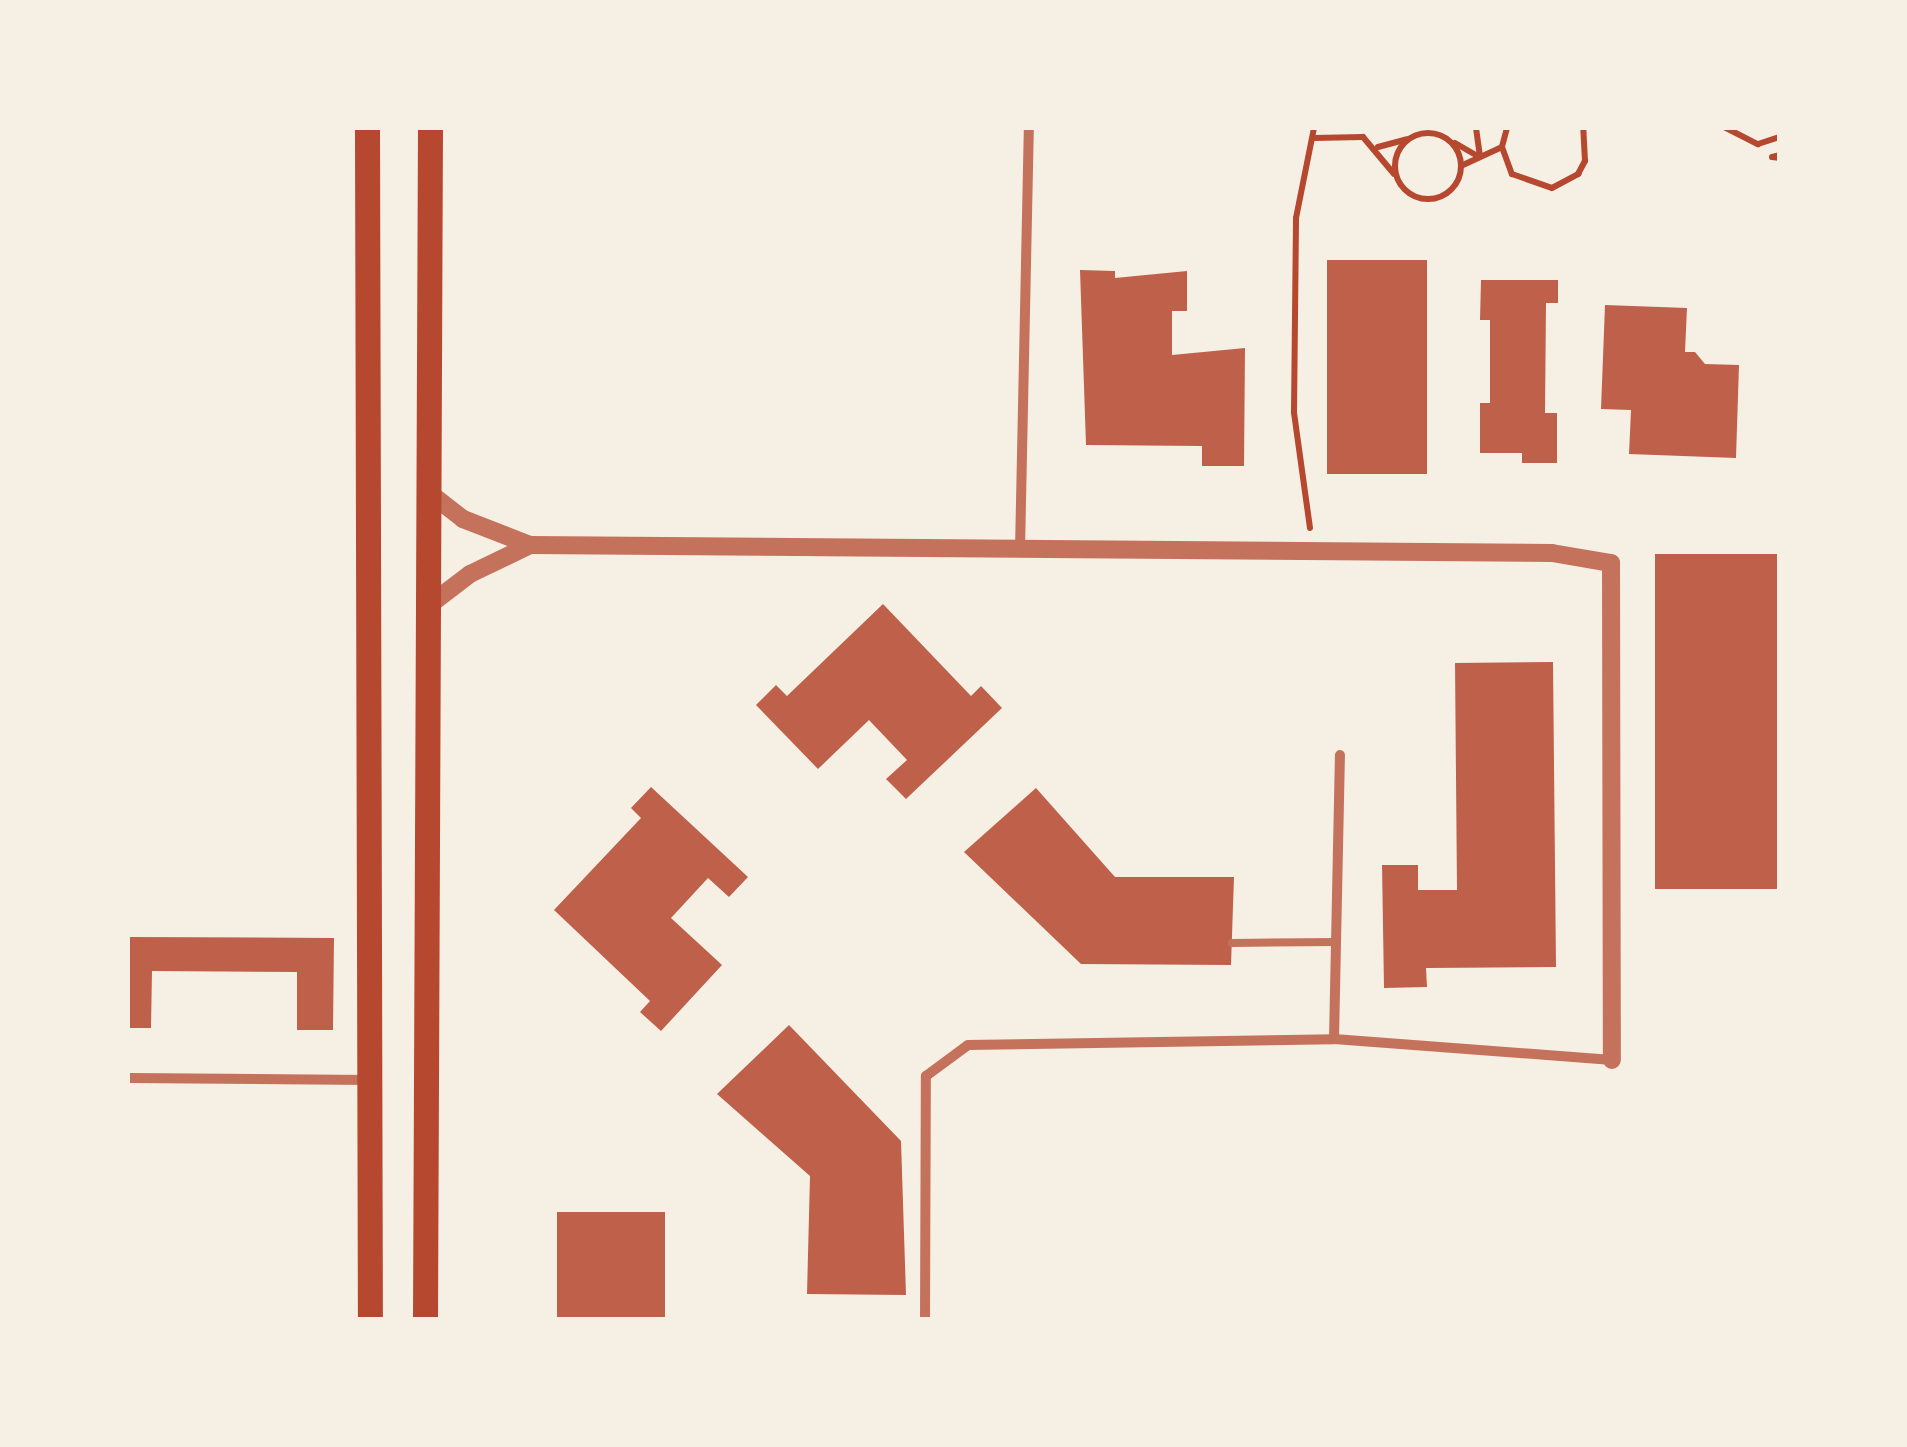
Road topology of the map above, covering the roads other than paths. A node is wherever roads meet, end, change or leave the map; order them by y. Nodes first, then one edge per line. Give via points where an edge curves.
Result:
1 (367, 128) edge
2 (430, 128) edge
3 (1029, 128) edge
4 (431, 494) junction
5 (530, 545) junction
6 (1020, 550) junction
7 (432, 603) junction
8 (1340, 756) dead end
9 (1336, 942) junction
10 (1232, 943) dead end
11 (1334, 1039) junction
12 (1612, 1060) joint
13 (128, 1078) edge
14 (371, 1080) junction
15 (370, 1320) edge
16 (425, 1320) edge
17 (925, 1320) edge

1 - 14 main road
2 - 4 main road
3 - 6 street
4 - 5 street via 463,519
4 - 7 main road
5 - 6 street
5 - 7 street via 470,574
6 - 12 street via 1552,554 1611,562
7 - 16 main road
8 - 9 street
9 - 10 lane
9 - 11 street
11 - 12 street
11 - 17 street via 968,1045 926,1076
13 - 14 street
14 - 15 main road

